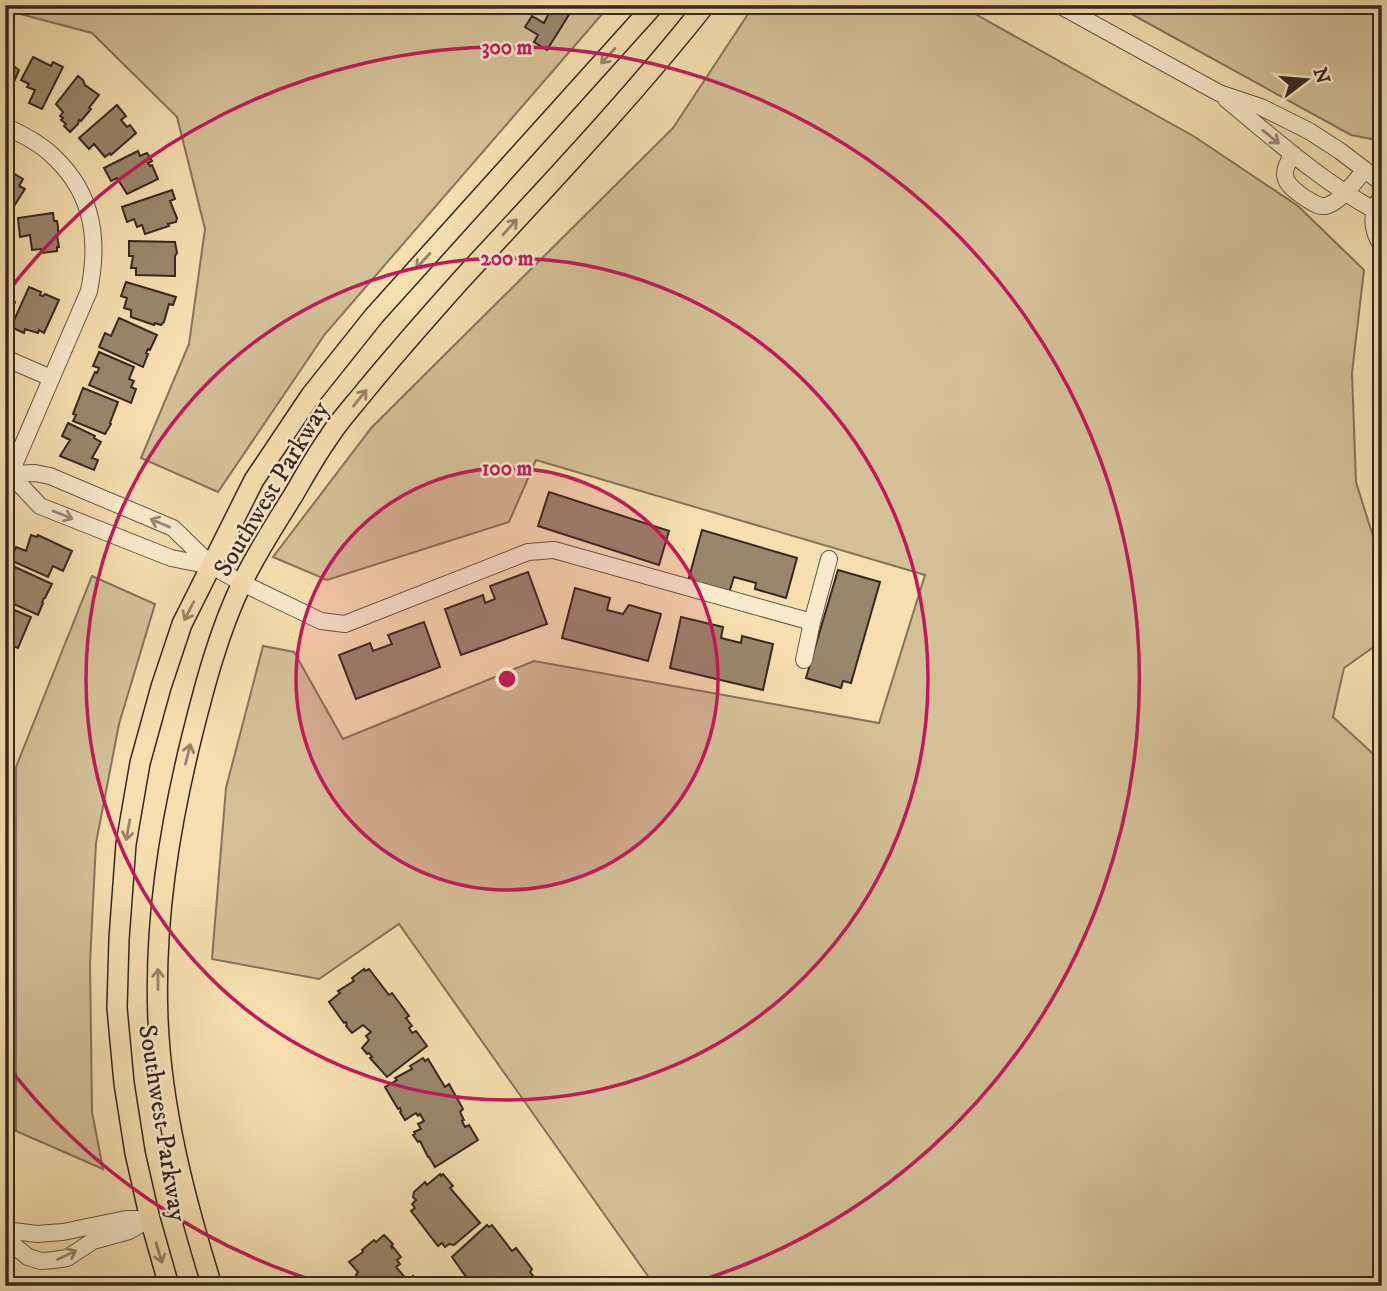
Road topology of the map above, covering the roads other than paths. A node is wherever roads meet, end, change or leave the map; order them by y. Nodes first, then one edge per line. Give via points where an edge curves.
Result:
1 (654, 5) edge
2 (705, 5) edge
3 (1059, 5) edge
4 (1219, 93) junction
5 (5, 126) edge
6 (1312, 133) junction
7 (1294, 155) junction
8 (1364, 170) junction
9 (1382, 183) edge
10 (1345, 191) junction
11 (1378, 203) edge
12 (1382, 246) edge
13 (5, 358) edge
14 (51, 378) junction
15 (8, 480) edge
16 (829, 559) dead end
17 (212, 566) junction
18 (242, 583) junction
19 (812, 622) junction
20 (804, 660) dead end
21 (150, 1219) junction
22 (5, 1230) edge
23 (5, 1238) edge
24 (169, 1286) edge
25 (212, 1286) edge

1 -> 17 main road, Southwest Parkway via 374,316 311,396 254,480
18 -> 2 main road, Southwest Parkway via 330,435 403,344
3 - 4 street
4 - 6 street via 1261,107
4 -> 7 street
5 - 14 street via 55,158 86,202 92,224 89,291
6 - 7 street
6 - 8 street
7 - 10 street
7 - 10 street via 1284,169 1292,188 1323,206
8 - 9 street
8 - 10 street
10 - 11 street
11 - 12 street via 1373,222
13 - 14 street
14 - 15 street
15 -> 17 street via 40,506 171,558
17 -> 15 street via 173,528 50,475 35,473
16 - 19 street
17 - 18 street
17 -> 21 main road, Southwest Parkway via 182,624 161,687 140,762 126,844 117,1008 124,1083
18 - 19 street via 321,621 345,624 528,552 554,550
25 -> 18 main road, Southwest Parkway via 175,1151 158,1022 158,951 164,873 177,796 202,696
19 - 20 street
21 - 22 street via 37,1234
23 -> 21 street via 28,1257 54,1260
21 -> 24 main road, Southwest Parkway

